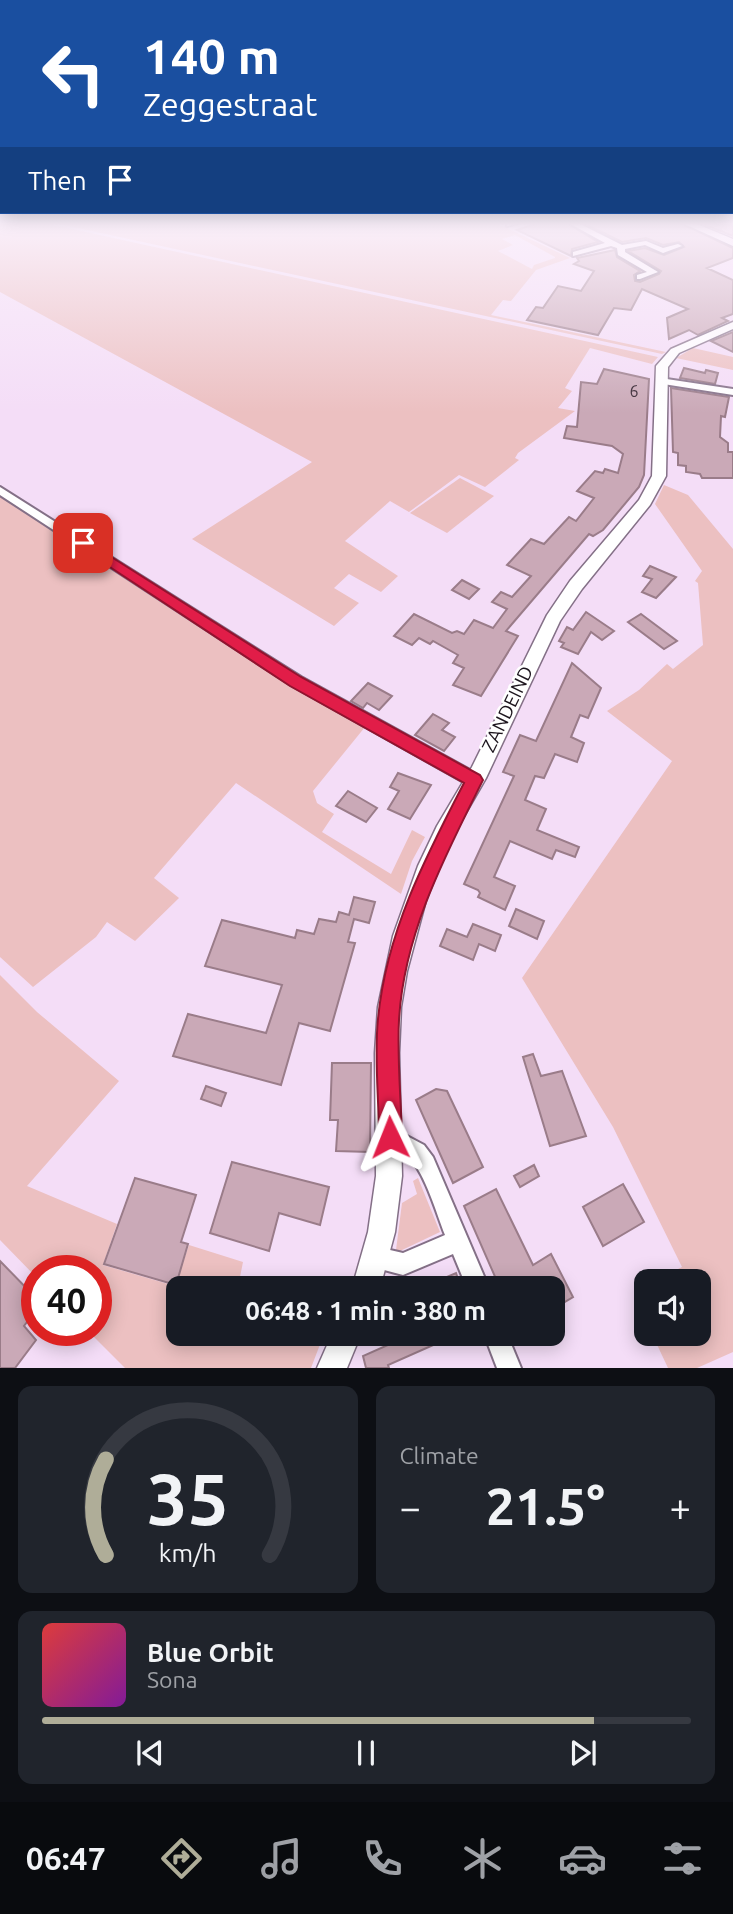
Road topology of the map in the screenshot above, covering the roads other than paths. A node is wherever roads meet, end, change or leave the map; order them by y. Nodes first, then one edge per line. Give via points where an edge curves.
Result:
1 (733, 325) edge
2 (660, 381) junction
3 (733, 391) edge
4 (0, 490) edge
5 (474, 780) junction
6 (390, 1137) junction
7 (458, 1240) junction
8 (377, 1258) junction
9 (370, 1276) edge
10 (473, 1276) edge
11 (342, 1346) edge
12 (501, 1346) edge
13 (332, 1368) edge
14 (509, 1368) edge

1 - 2 street via 671,354 662,366
2 - 3 street
2 - 5 street, ZANDEIND via 661,462 655,484 553,619
4 - 5 street via 296,681
5 - 6 street, ZANDEIND via 417,895 402,943 389,1019
6 - 7 street via 418,1152 426,1164
6 - 8 street, ZANDEIND via 387,1206
7 - 8 street via 404,1264
7 - 10 street
8 - 9 street, ZANDEIND
11 - 13 street
12 - 14 street

